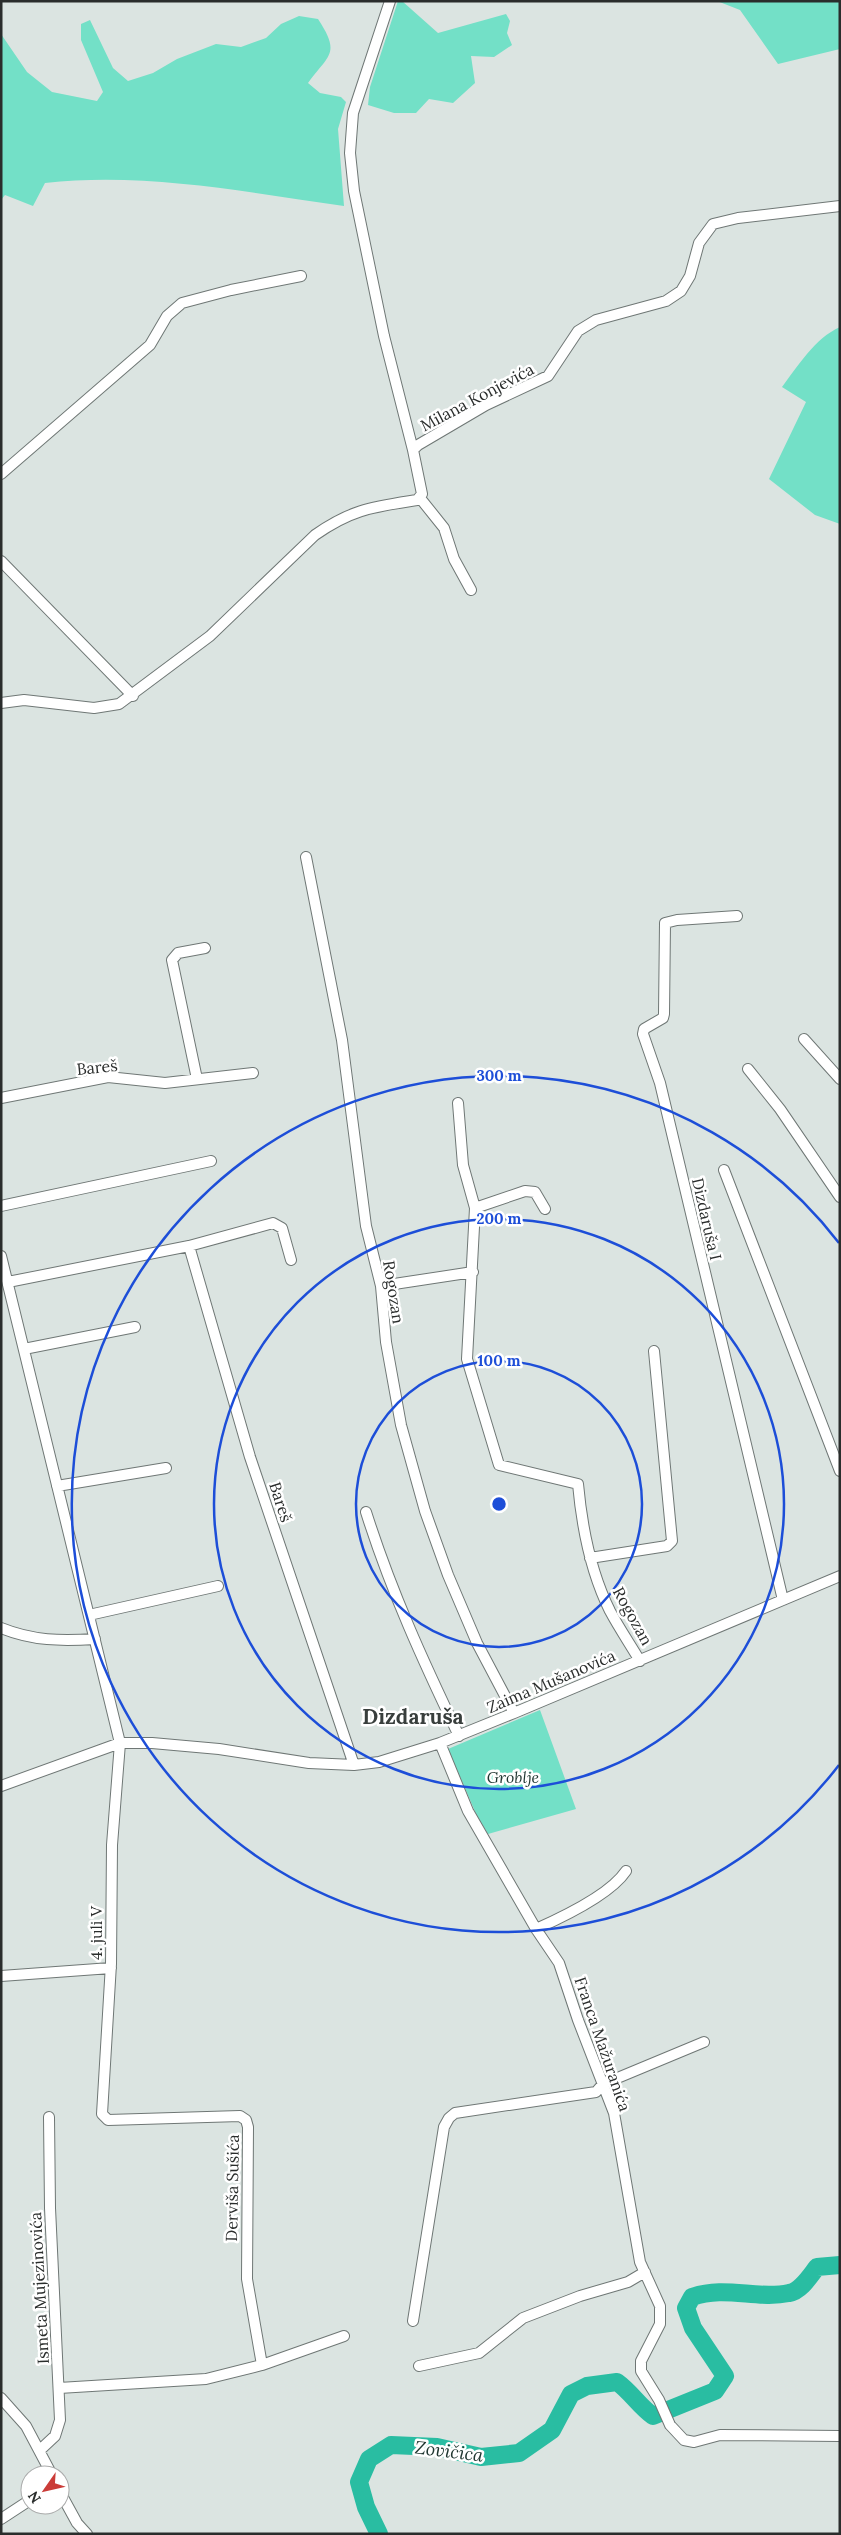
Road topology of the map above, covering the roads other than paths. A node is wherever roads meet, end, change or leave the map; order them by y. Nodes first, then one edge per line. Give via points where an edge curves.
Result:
1 (390, 1) edge
2 (840, 206) edge
3 (301, 276) dead end
4 (413, 450) junction
5 (1, 474) edge
6 (420, 498) junction
7 (1, 560) edge
8 (471, 590) dead end
9 (133, 696) junction
10 (1, 703) edge
11 (306, 857) dead end
12 (737, 916) dead end
13 (205, 948) dead end
14 (804, 1038) dead end
15 (748, 1069) dead end
16 (253, 1073) dead end
17 (197, 1079) junction
18 (840, 1079) edge
19 (1, 1098) edge
20 (458, 1103) dead end
21 (211, 1161) dead end
22 (724, 1170) dead end
23 (840, 1197) edge
24 (1, 1206) edge
25 (475, 1208) junction
26 (545, 1209) dead end
27 (189, 1246) junction
28 (1, 1256) edge
29 (291, 1260) dead end
30 (473, 1272) junction
31 (8, 1282) junction
32 (381, 1286) junction
33 (135, 1327) dead end
34 (24, 1349) junction
35 (654, 1351) dead end
36 (166, 1468) dead end
37 (840, 1471) edge
38 (57, 1486) junction
39 (366, 1512) dead end
40 (590, 1558) junction
41 (840, 1576) edge
42 (218, 1586) dead end
43 (783, 1600) junction
44 (89, 1615) junction
45 (1, 1628) edge
46 (94, 1639) junction
47 (640, 1660) junction
48 (514, 1713) junction
49 (459, 1736) junction
50 (120, 1743) junction
51 (440, 1743) junction
52 (354, 1765) junction
53 (1, 1786) edge
54 (626, 1871) dead end
55 (536, 1929) junction
56 (110, 1968) junction
57 (1, 1976) edge
58 (704, 2042) dead end
59 (603, 2084) junction
60 (49, 2117) dead end
61 (108, 2120) joint
62 (645, 2272) junction
63 (414, 2321) dead end
64 (344, 2336) dead end
65 (262, 2365) junction
66 (419, 2366) dead end
67 (59, 2388) junction
68 (1, 2398) edge
69 (840, 2436) edge
70 (40, 2450) junction
71 (47, 2465) edge
72 (20, 2507) edge
73 (70, 2510) edge
74 (1, 2519) edge
75 (87, 2534) edge

1 - 4 street, Milana Konjevića via 353,113 350,153 354,191 384,336
2 - 4 street, Milana Konjevića via 713,224 698,243 690,276 681,291 666,301 596,320 578,331 548,376 486,405
3 - 5 street via 182,303 167,316 150,345
4 - 6 street, Milana Konjevića via 422,494
6 - 8 street via 444,528 454,559
6 - 9 street via 365,508 346,515 315,536 210,636
7 - 9 street
9 - 10 street via 119,704 94,708 24,700
11 - 32 street, Rogozan via 342,1040 366,1226
12 - 43 street, Dizdaruša I via 666,923 664,1014 663,1018 644,1029 643,1034 660,1084
13 - 17 street via 178,953 172,960
14 - 18 street
15 - 23 street via 780,1109
16 - 17 street, Bareš
17 - 19 street, Bareš via 165,1082 108,1078
20 - 25 street, Rogozan via 463,1165
21 - 24 street
22 - 37 street
25 - 26 street via 525,1191 535,1192
25 - 30 street, Rogozan
27 - 29 street via 273,1222 282,1228
27 - 31 street
27 - 52 street, Bareš via 250,1457
28 - 31 street
30 - 32 street
30 - 40 street, Rogozan via 467,1359 499,1465 578,1484
31 - 34 street
32 - 48 street, Rogozan via 386,1342 401,1425 425,1510 473,1634
33 - 34 street
34 - 38 street
35 - 40 street via 672,1541 667,1546
36 - 38 street
38 - 44 street
39 - 49 street via 408,1629
40 - 47 street, Rogozan via 610,1610
41 - 43 street, Zaima Mušanovića
42 - 44 street
43 - 47 street, Zaima Mušanovića
44 - 46 street
45 - 46 street via 52,1641
46 - 50 street
47 - 48 street, Zaima Mušanovića
48 - 49 street, Zaima Mušanovića
49 - 51 street, Zaima Mušanovića
50 - 52 street, Zaima Mušanovića via 152,1743 309,1763
50 - 53 street, Zaima Mušanovića
50 - 56 street, 4. juli V via 112,1845
51 - 52 street, Zaima Mušanovića via 379,1762
51 - 55 street, Franca Mažuranića via 468,1811
54 - 55 street via 620,1880 564,1917
55 - 59 street, Franca Mažuranića via 559,1963
56 - 57 street
56 - 61 street, 4. juli V via 102,2114
58 - 59 street
59 - 62 street, Franca Mažuranića via 614,2113 640,2262
59 - 63 street via 596,2092 455,2113 449,2118 444,2127
60 - 67 street, Ismeta Mujezinovića
61 - 65 street, Derviša Sušića via 240,2116 246,2120 247,2279
62 - 66 street via 628,2282 523,2318 479,2353
62 - 69 street, Franca Mažuranića via 660,2306 660,2324 641,2361 641,2371 670,2425 684,2440 694,2442 720,2435
64 - 65 street
65 - 67 street via 206,2379
67 - 70 street, Ismeta Mujezinovića via 58,2429
68 - 70 street via 26,2426
70 - 71 street
72 - 74 street
73 - 75 street

